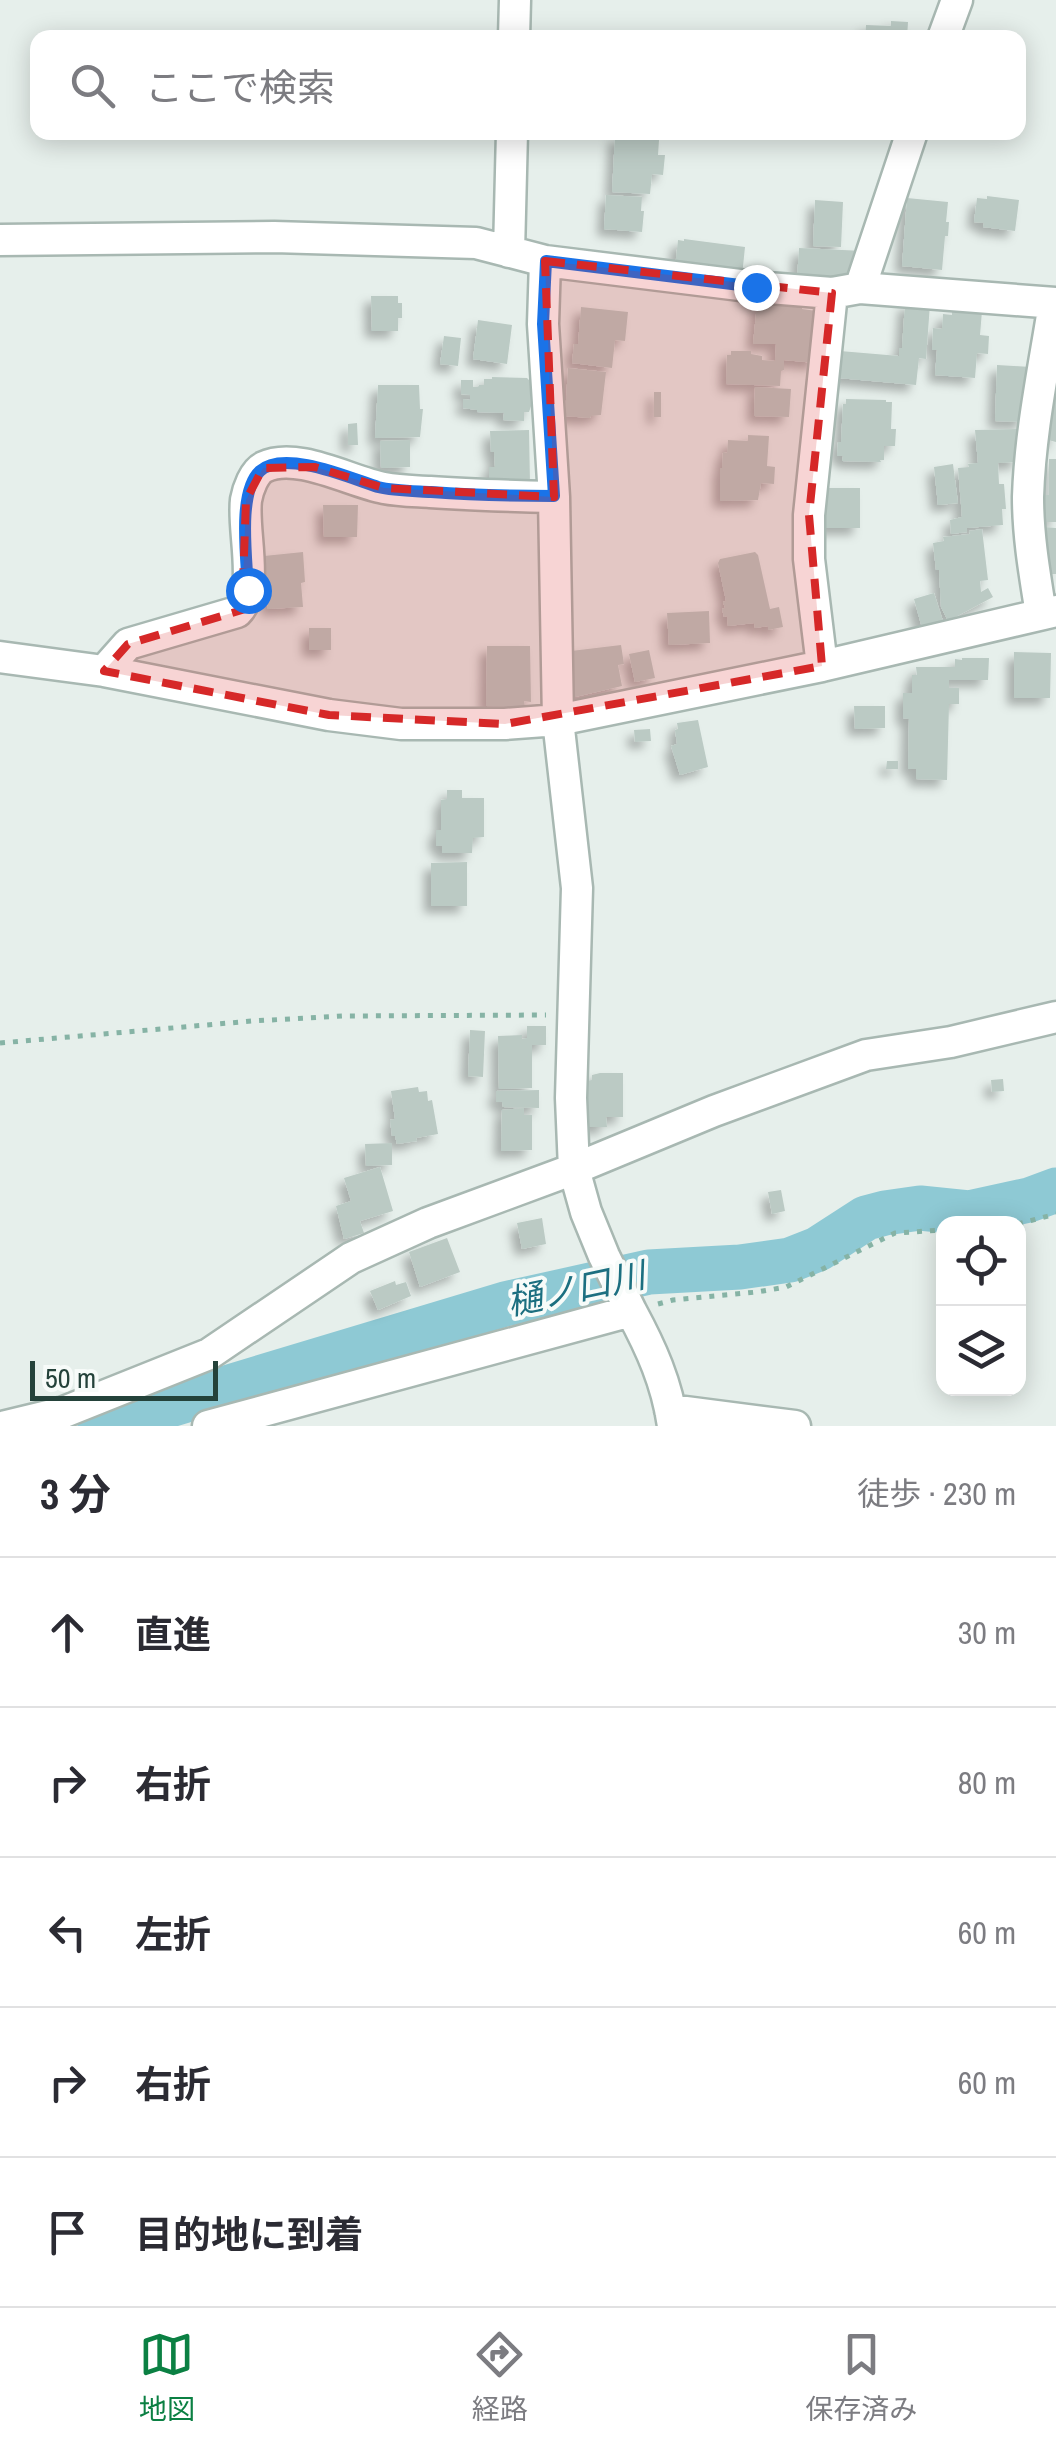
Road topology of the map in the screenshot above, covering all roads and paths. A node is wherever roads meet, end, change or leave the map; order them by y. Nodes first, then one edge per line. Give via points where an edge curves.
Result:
1 (515, 0) edge
2 (957, 0) edge
3 (514, 30) edge
4 (946, 30) edge
5 (512, 140) edge
6 (909, 140) edge
7 (0, 240) edge
8 (509, 252) junction
9 (546, 261) junction
10 (846, 290) junction
11 (1055, 303) edge
12 (554, 496) junction
13 (1048, 613) edge
14 (0, 658) edge
15 (822, 666) junction
16 (104, 671) junction
17 (558, 720) junction
18 (574, 1016) junction
19 (1056, 1017) edge
20 (0, 1043) edge
21 (574, 1169) junction
22 (1056, 1214) edge
23 (1026, 1222) edge
24 (936, 1230) edge
25 (628, 1305) junction
26 (671, 1418) edge
27 (6, 1426) edge
28 (208, 1426) edge
29 (795, 1426) edge

1 - 3 street
2 - 4 street
5 - 8 street
6 - 10 street
7 - 8 street via 274,237 476,243
8 - 9 street
9 - 10 street via 756,287
9 - 12 street via 543,324
10 - 11 street
10 - 15 street via 809,516
11 - 13 street via 1028,499 1030,543
12 - 16 street via 384,488 315,467 263,468 246,500 244,606 128,644
12 - 17 street
13 - 15 street
14 - 16 street
15 - 17 street
16 - 17 street via 400,724
17 - 18 street via 577,888
18 - 20 path via 343,1016
18 - 21 street
19 - 21 street via 866,1055
21 - 25 street
21 - 27 street via 350,1258 209,1354 64,1412
22 - 23 path
24 - 25 path via 895,1233 786,1286
25 - 26 street via 654,1354
25 - 28 street
26 - 29 street

